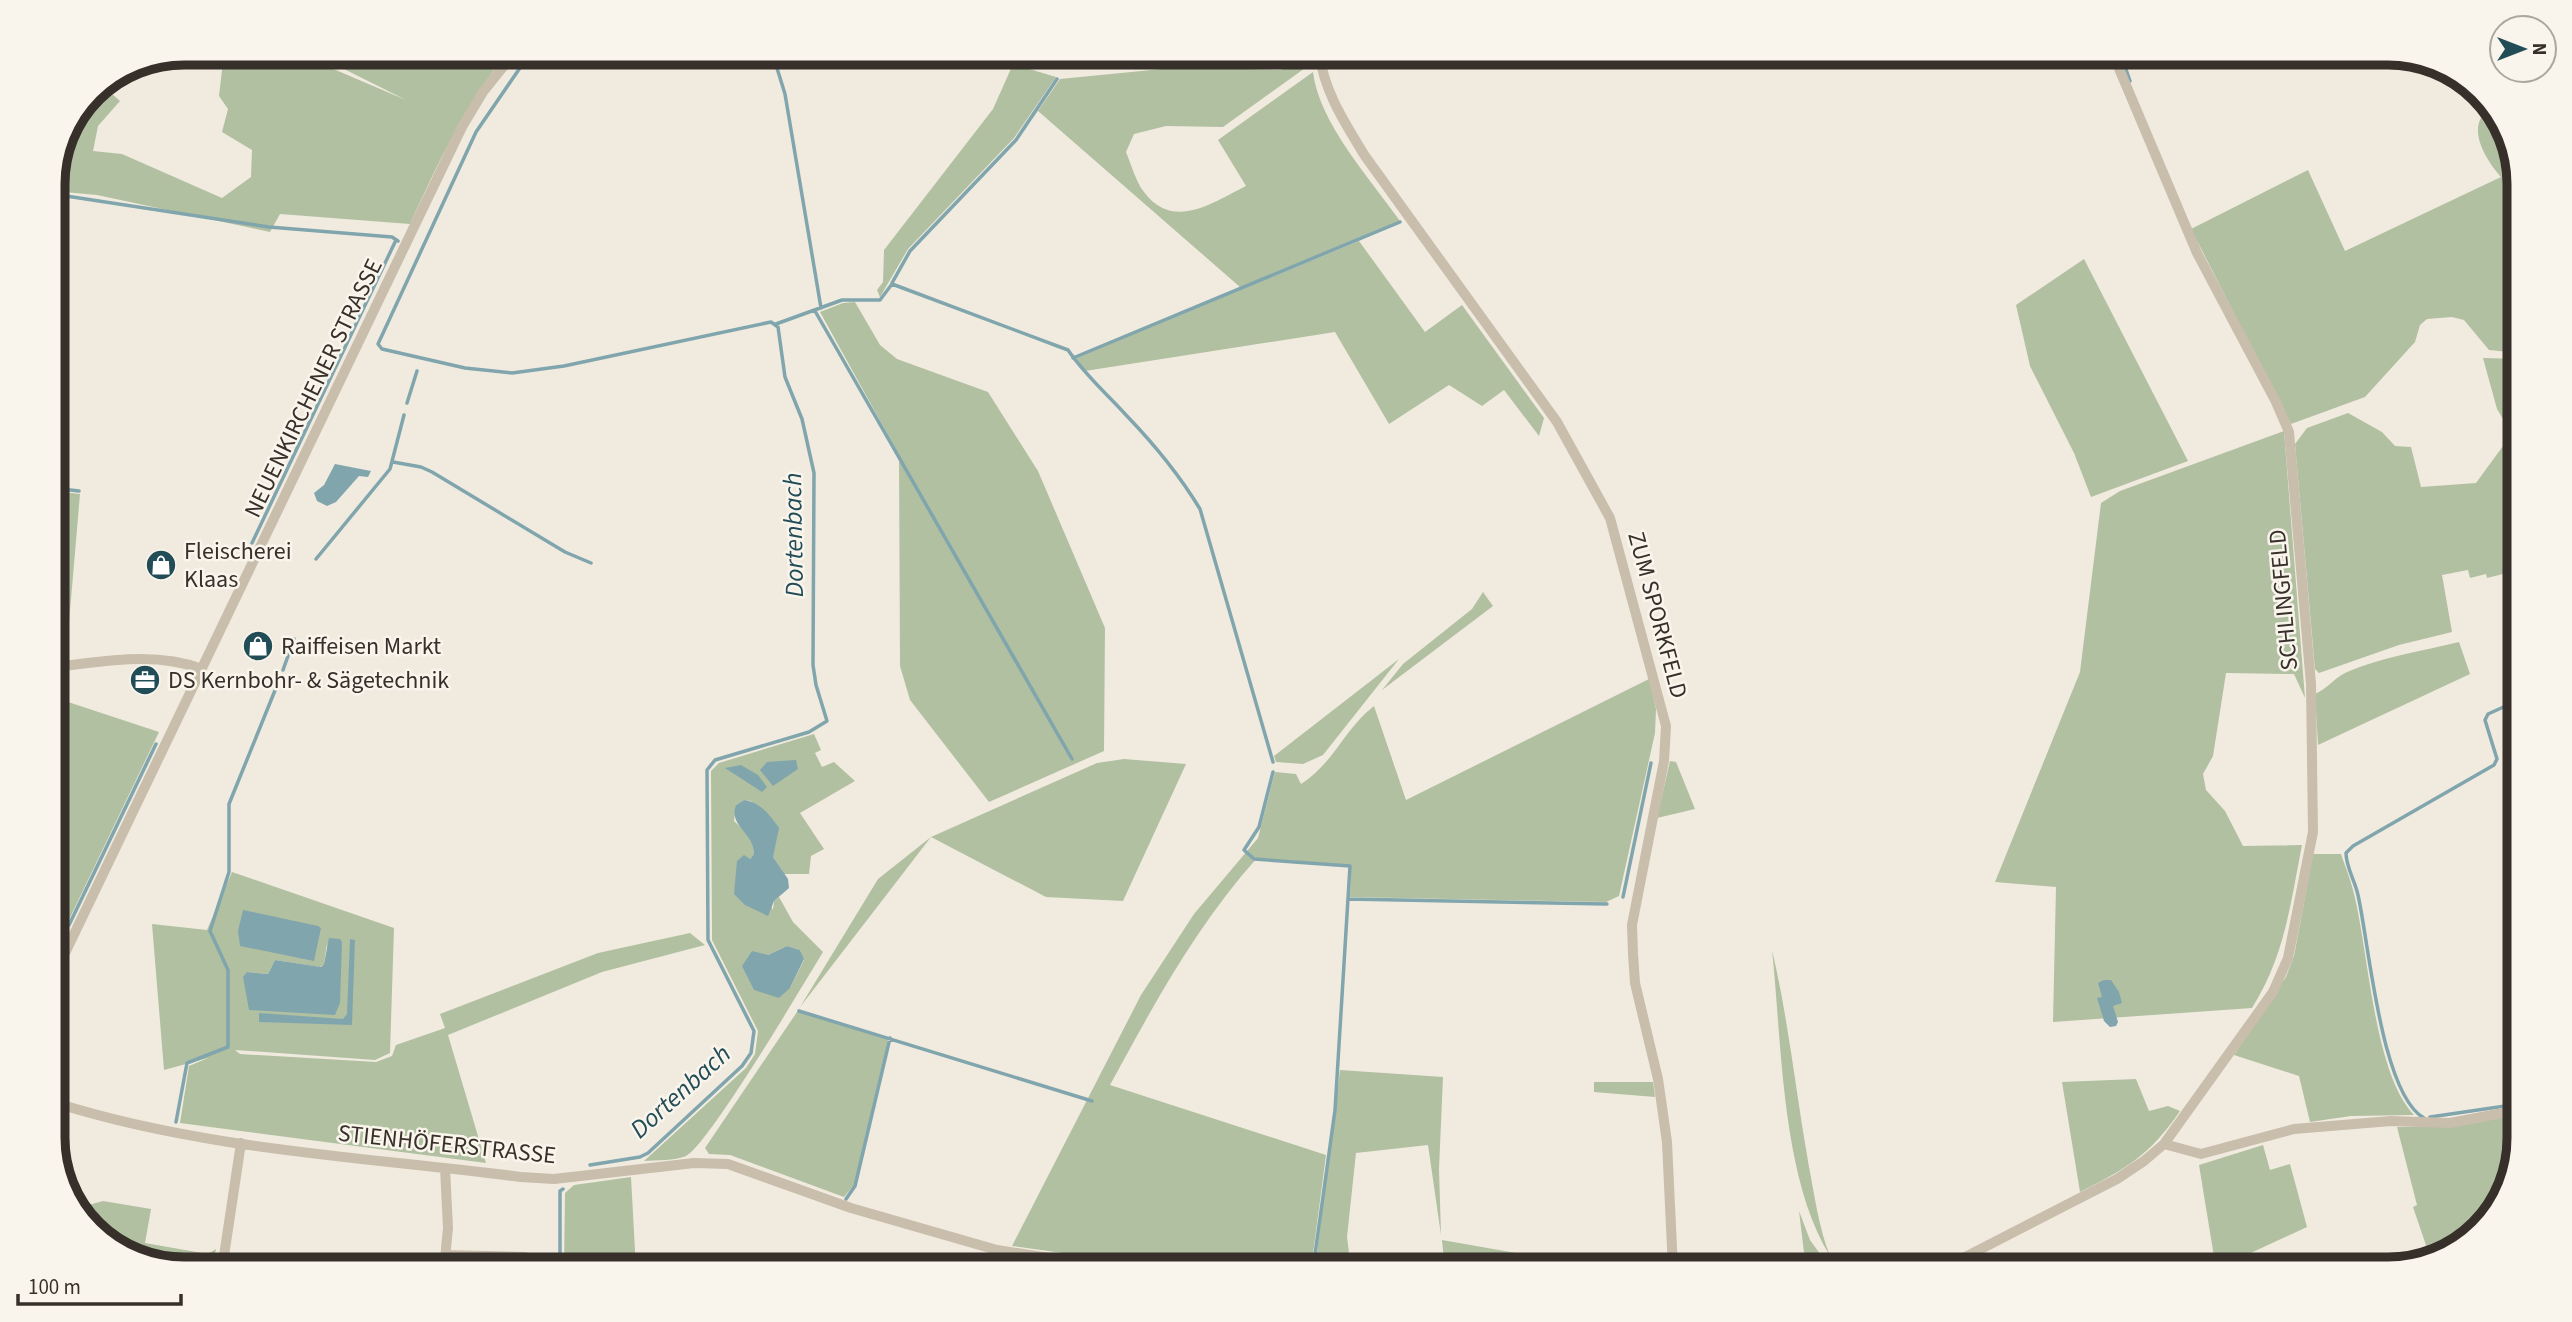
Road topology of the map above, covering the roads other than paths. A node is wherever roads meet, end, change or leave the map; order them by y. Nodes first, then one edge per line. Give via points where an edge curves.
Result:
1 (505, 65) edge
2 (1322, 65) edge
3 (2117, 65) edge
4 (65, 666) edge
5 (202, 670) junction
6 (65, 953) edge
7 (65, 1106) edge
8 (2507, 1112) edge
9 (241, 1143) junction
10 (2164, 1144) junction
11 (445, 1168) junction
12 (445, 1255) joint
13 (224, 1257) edge
14 (525, 1257) dead end
15 (1038, 1257) edge
16 (1672, 1257) edge
17 (1965, 1257) edge

1 - 5 street, NEUENKIRCHENER STRASSE via 462,127
2 - 16 street, ZUM SPORKFELD via 1326,88 1365,156 1558,422 1616,536 1666,726 1664,761 1632,925 1635,983 1658,1079 1667,1142
3 - 10 street, SCHLINGFELD via 2197,253 2286,422 2311,684 2313,832 2288,958 2273,992
4 - 5 street via 146,658
5 - 6 street, NEUENKIRCHENER STRASSE
7 - 9 street, STIENHÖFERSTRASSE via 111,1121
8 - 10 street via 2450,1123 2391,1121 2294,1129 2201,1154
9 - 11 street, STIENHÖFERSTRASSE
9 - 13 street
10 - 17 street via 2117,1179
11 - 12 street
11 - 15 street, STIENHÖFERSTRASSE via 554,1179 694,1163 728,1164 850,1208 997,1251
12 - 14 street

